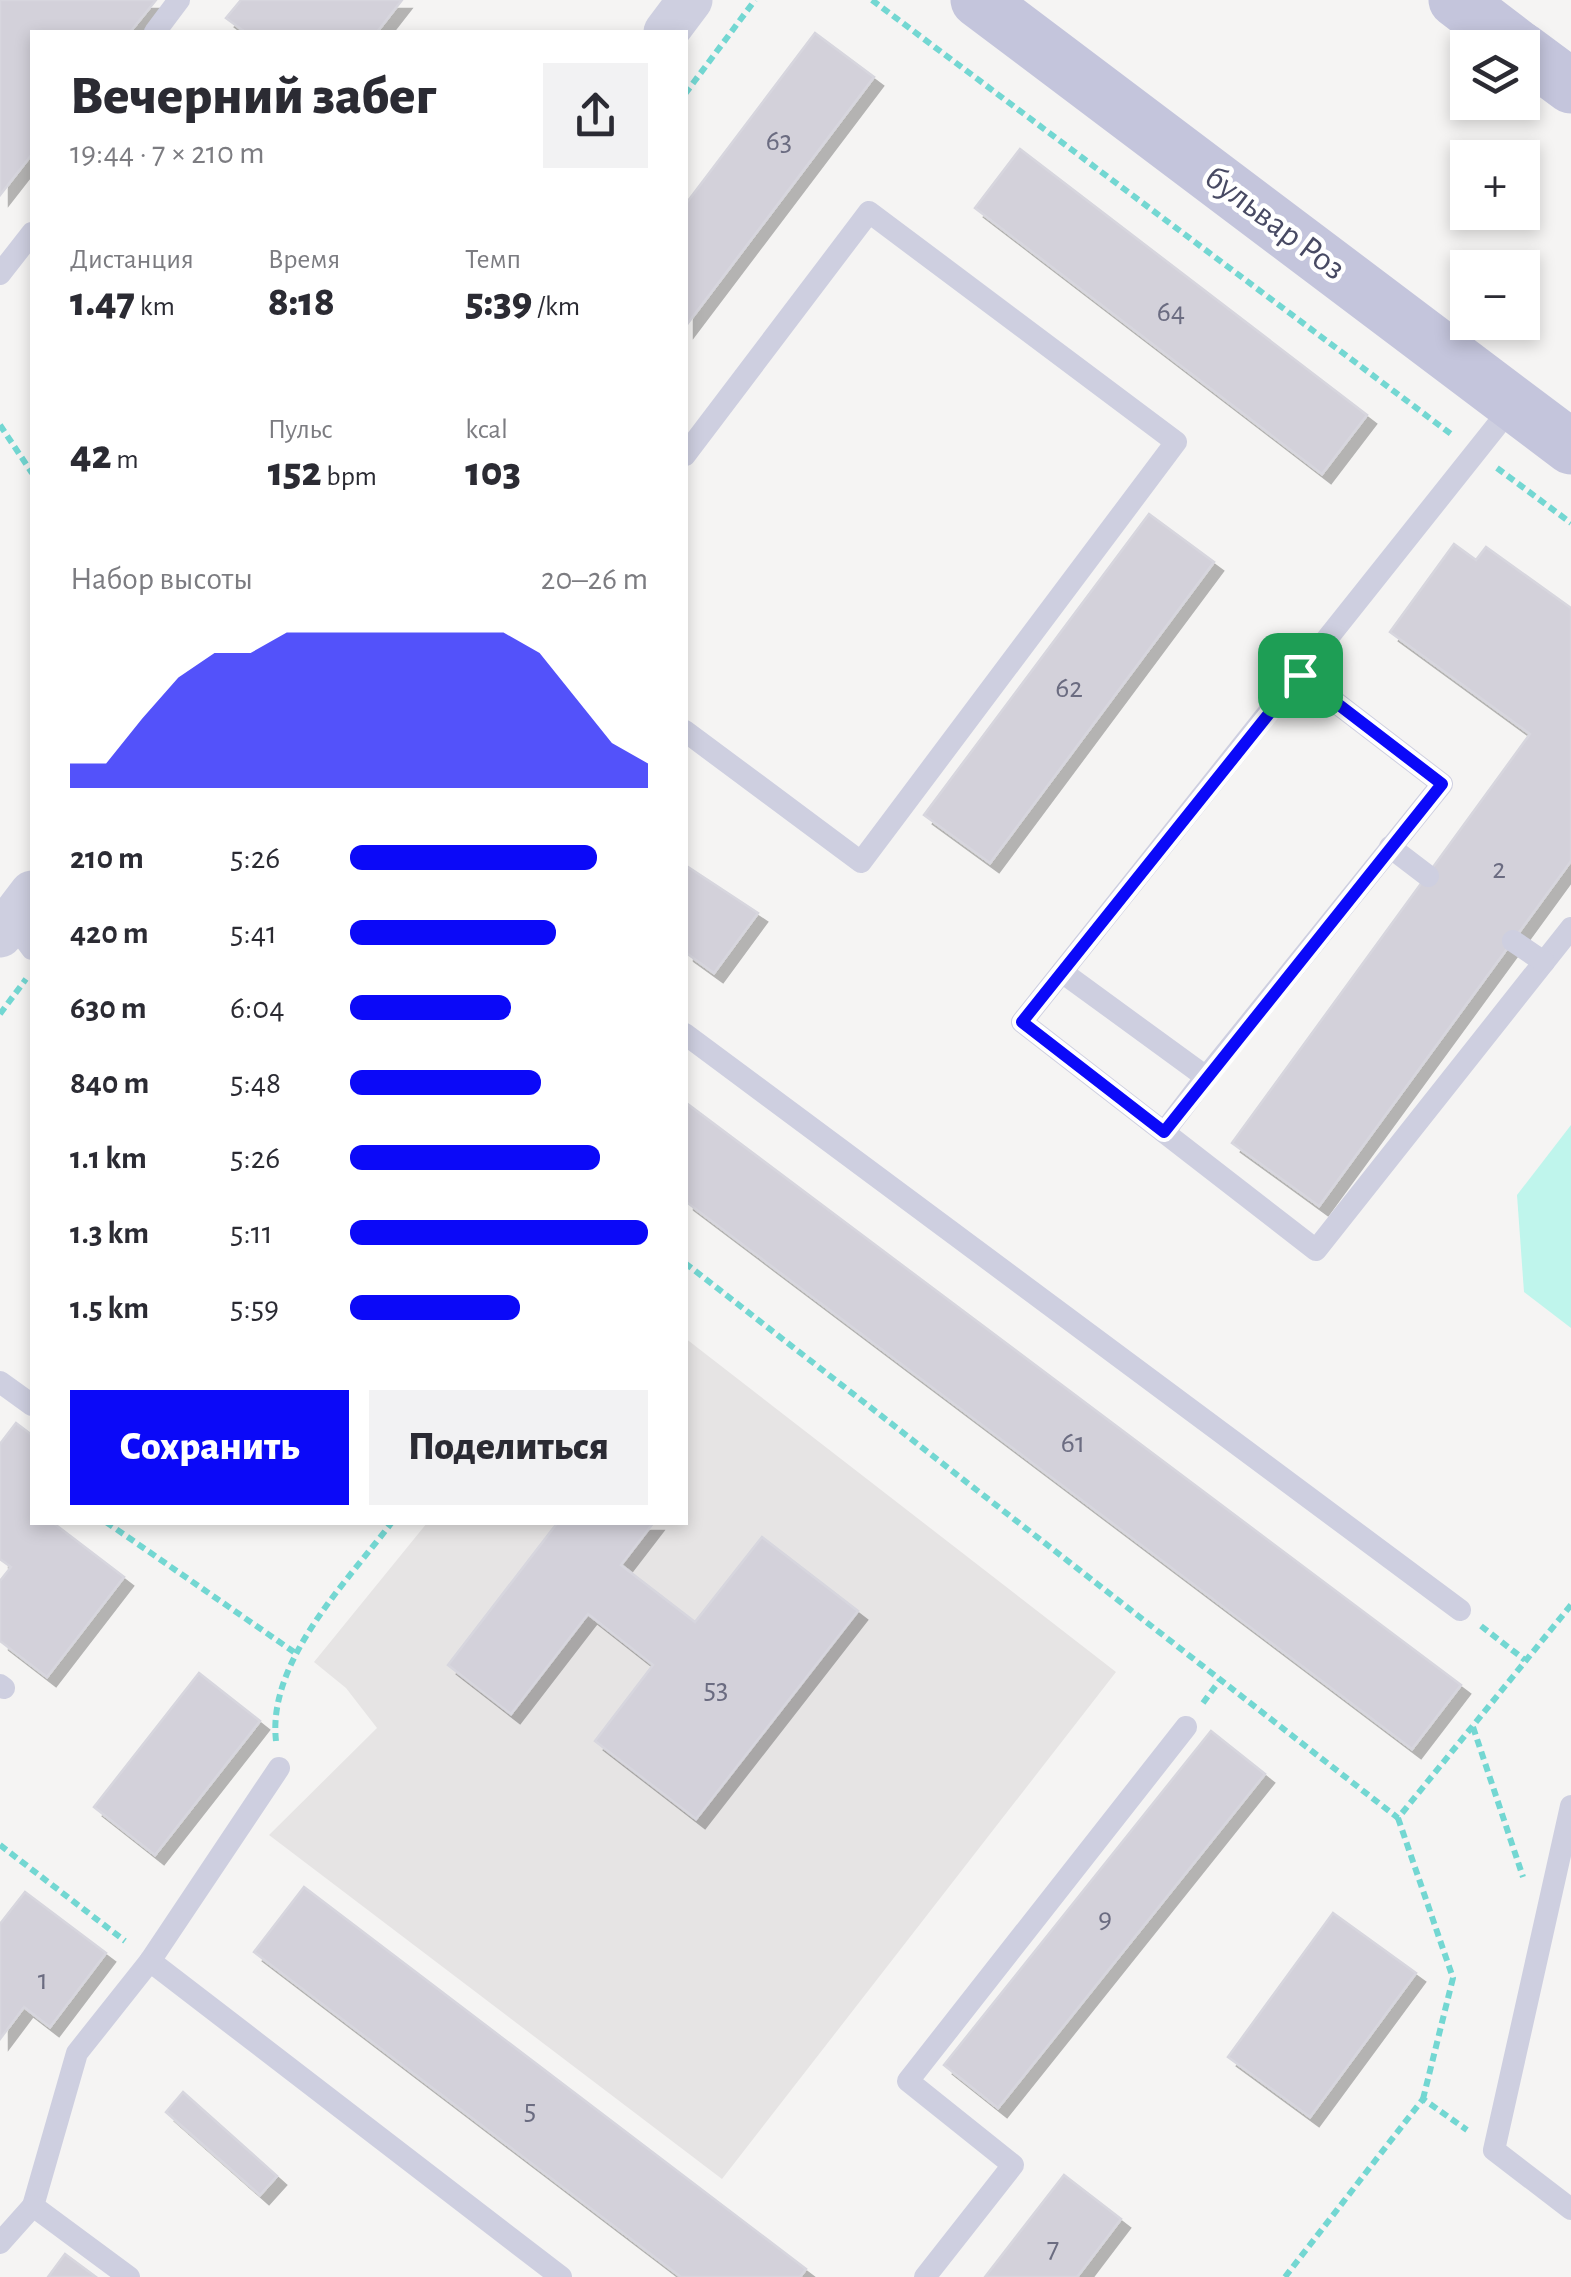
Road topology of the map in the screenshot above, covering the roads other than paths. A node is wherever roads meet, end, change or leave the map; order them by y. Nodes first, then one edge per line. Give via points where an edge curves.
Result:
1 (179, 0) edge
2 (690, 0) edge
3 (978, 0) edge
4 (1456, 0) edge
5 (156, 30) edge
6 (668, 30) edge
7 (1496, 30) edge
8 (1540, 63) edge
9 (1571, 86) edge
10 (30, 236) edge
11 (0, 274) edge
12 (1514, 404) junction
13 (1571, 447) edge
14 (688, 451) edge
15 (1300, 675) junction
16 (688, 732) edge
17 (1390, 848) junction
18 (1428, 876) dead end
19 (1571, 928) edge
20 (1512, 941) dead end
21 (1544, 962) junction
22 (1062, 972) junction
23 (688, 1036) edge
24 (1206, 1077) junction
25 (1164, 1132) junction
26 (0, 1382) edge
27 (30, 1404) edge
28 (1460, 1610) road end
29 (1186, 1727) dead end
30 (279, 1768) road end
31 (1571, 1806) edge
32 (150, 1960) junction
33 (34, 2206) junction
34 (1571, 2209) edge
35 (0, 2243) edge
36 (129, 2277) edge
37 (561, 2277) edge
38 (926, 2277) edge

1 - 5 lane
2 - 6 street
3 - 12 street, бульвар Роз
4 - 7 street
8 - 9 street
10 - 11 lane
12 - 13 street, бульвар Роз
12 - 15 lane
14 - 16 lane via 869,212 1176,442 861,862
15 - 17 lane via 1442,784
15 - 22 lane
17 - 18 lane
17 - 24 lane
19 - 21 lane
20 - 21 lane
21 - 25 lane via 1316,1250
22 - 24 lane
22 - 25 lane via 1022,1022
23 - 28 lane
24 - 25 lane
26 - 27 lane
29 - 38 lane via 908,2080 1013,2165
30 - 32 lane
31 - 34 lane via 1494,2150
32 - 33 lane via 78,2052
32 - 37 lane
33 - 35 lane
33 - 36 lane

